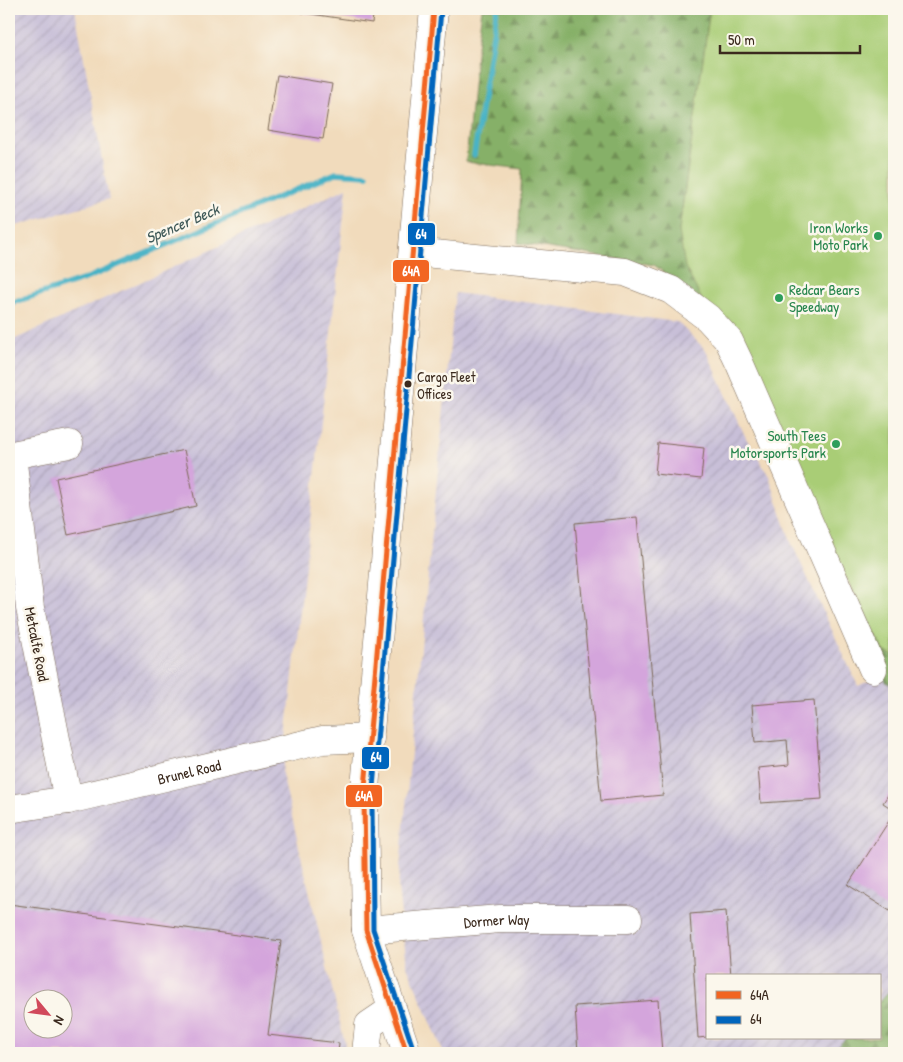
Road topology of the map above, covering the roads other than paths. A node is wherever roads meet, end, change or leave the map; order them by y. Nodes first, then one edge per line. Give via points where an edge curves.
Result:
1 (434, 9) edge
2 (413, 252) junction
3 (69, 444) dead end
4 (873, 670) dead end
5 (370, 738) junction
6 (68, 800) junction
7 (9, 809) edge
8 (628, 919) dead end
9 (366, 930) junction
10 (392, 1010) junction
11 (366, 1053) edge
12 (406, 1053) edge

1 - 2 street
2 - 4 street via 625,272 671,290 708,318 729,341 739,362
2 - 5 street
3 - 6 street, Metcalfe Road via 12,455 30,608
5 - 6 street, Brunel Road via 322,740
5 - 9 street via 364,800
6 - 7 street, Brunel Road
8 - 9 street, Dormer Way via 500,919
9 - 10 street
10 - 11 street via 369,1025
10 - 12 street

